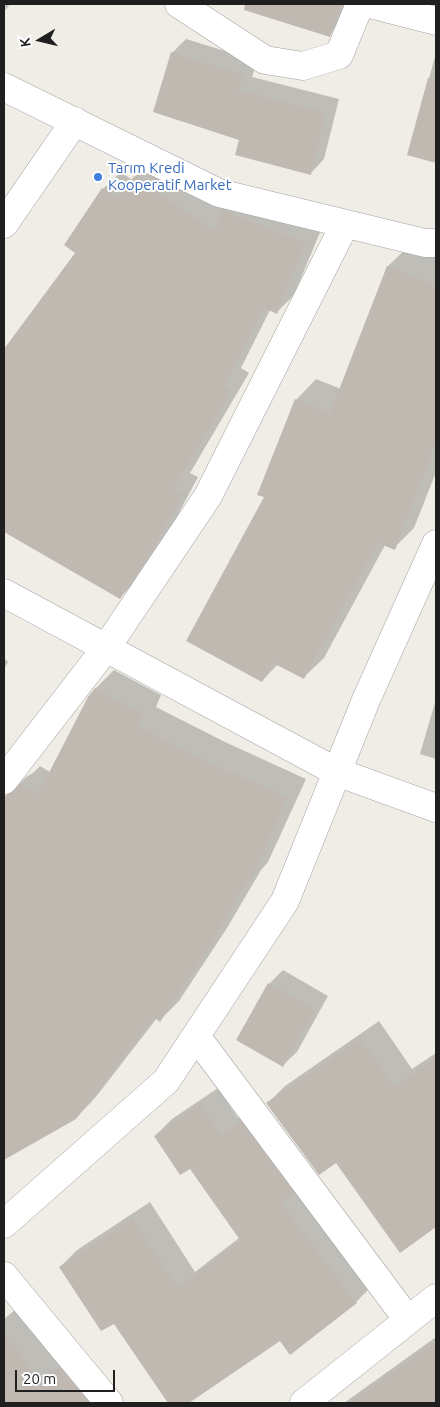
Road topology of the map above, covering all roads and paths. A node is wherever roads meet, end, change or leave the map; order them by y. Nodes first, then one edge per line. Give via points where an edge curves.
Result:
1 (360, 4) edge
2 (370, 4) edge
3 (194, 8) edge
4 (436, 21) edge
5 (4, 87) edge
6 (75, 122) junction
7 (4, 224) edge
8 (345, 224) junction
9 (436, 244) edge
10 (436, 544) edge
11 (4, 593) edge
12 (106, 648) junction
13 (337, 772) junction
14 (4, 780) edge
15 (436, 808) edge
16 (196, 1036) junction
17 (4, 1224) edge
18 (4, 1276) edge
19 (436, 1298) edge
20 (408, 1320) junction
21 (109, 1403) edge
22 (304, 1403) edge

1 - 3 street via 339,55 303,66 265,60
2 - 4 street
5 - 6 street
6 - 7 street
6 - 8 street via 219,193
8 - 9 street
8 - 12 street via 208,496
10 - 13 street
11 - 12 street
12 - 13 street
12 - 14 street
13 - 15 street
13 - 16 street via 285,901
16 - 17 street via 166,1081
16 - 20 street
18 - 21 street
19 - 20 street
20 - 22 street

